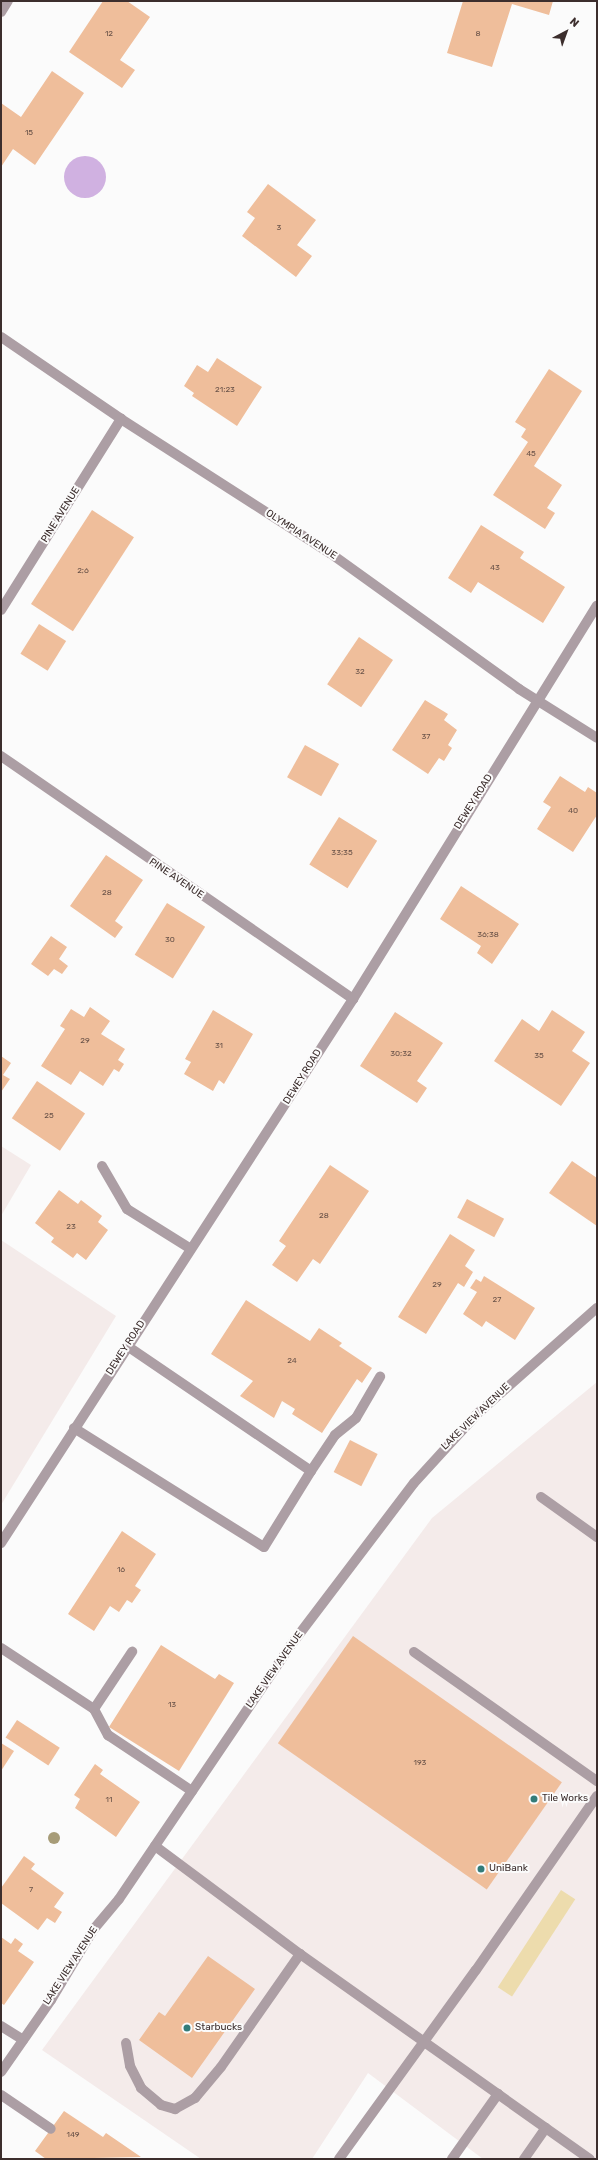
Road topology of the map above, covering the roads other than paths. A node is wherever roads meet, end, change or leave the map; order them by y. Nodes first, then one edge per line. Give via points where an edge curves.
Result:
1 (8, 1) edge
2 (1, 12) edge
3 (1, 337) edge
4 (121, 418) junction
5 (597, 606) edge
6 (1, 610) edge
7 (536, 700) junction
8 (597, 738) edge
9 (1, 756) edge
10 (353, 1000) junction
11 (102, 1166) dead end
12 (191, 1250) junction
13 (597, 1308) edge
14 (128, 1346) junction
15 (380, 1377) dead end
16 (74, 1428) junction
17 (311, 1471) junction
18 (541, 1497) dead end
19 (597, 1537) edge
20 (1, 1543) edge
21 (1, 1648) edge
22 (132, 1652) dead end
23 (414, 1652) dead end
24 (94, 1709) junction
25 (597, 1781) edge
26 (192, 1791) junction
27 (597, 1796) edge
28 (155, 1846) junction
29 (300, 1954) junction
30 (1, 2026) edge
31 (22, 2040) junction
32 (425, 2041) junction
33 (126, 2043) dead end
34 (1, 2072) edge
35 (498, 2094) junction
36 (1, 2095) edge
37 (546, 2128) junction
38 (51, 2129) dead end
39 (339, 2159) edge
40 (452, 2159) edge
41 (524, 2159) edge
42 (590, 2159) edge

1 - 2 street
3 - 4 street, OLYMPIA AVENUE
4 - 6 street, PINE AVENUE
4 - 7 street, OLYMPIA AVENUE via 330,553
5 - 7 street, DEWEY ROAD
7 - 8 street, OLYMPIA AVENUE
7 - 10 street, DEWEY ROAD
9 - 10 street, PINE AVENUE
10 - 12 street, DEWEY ROAD
11 - 12 street via 127,1209
12 - 14 street, DEWEY ROAD
13 - 26 street, LAKE VIEW AVENUE via 505,1388 436,1455 291,1644
14 - 16 street, DEWEY ROAD
14 - 17 street
15 - 17 street via 356,1418 336,1435
16 - 17 street via 264,1547
16 - 20 street, DEWEY ROAD
18 - 19 street
21 - 24 street
22 - 24 street
23 - 25 street
24 - 26 street via 108,1735
26 - 28 street, LAKE VIEW AVENUE
27 - 32 street
28 - 29 street
28 - 31 street, LAKE VIEW AVENUE via 119,1899 93,1930
29 - 32 street
29 - 33 street via 222,2067 195,2098 175,2109 161,2105 141,2088 130,2066
30 - 31 street
31 - 34 street, LAKE VIEW AVENUE
32 - 35 street
32 - 39 street
35 - 37 street
35 - 40 street
36 - 38 street
37 - 41 street
37 - 42 street

